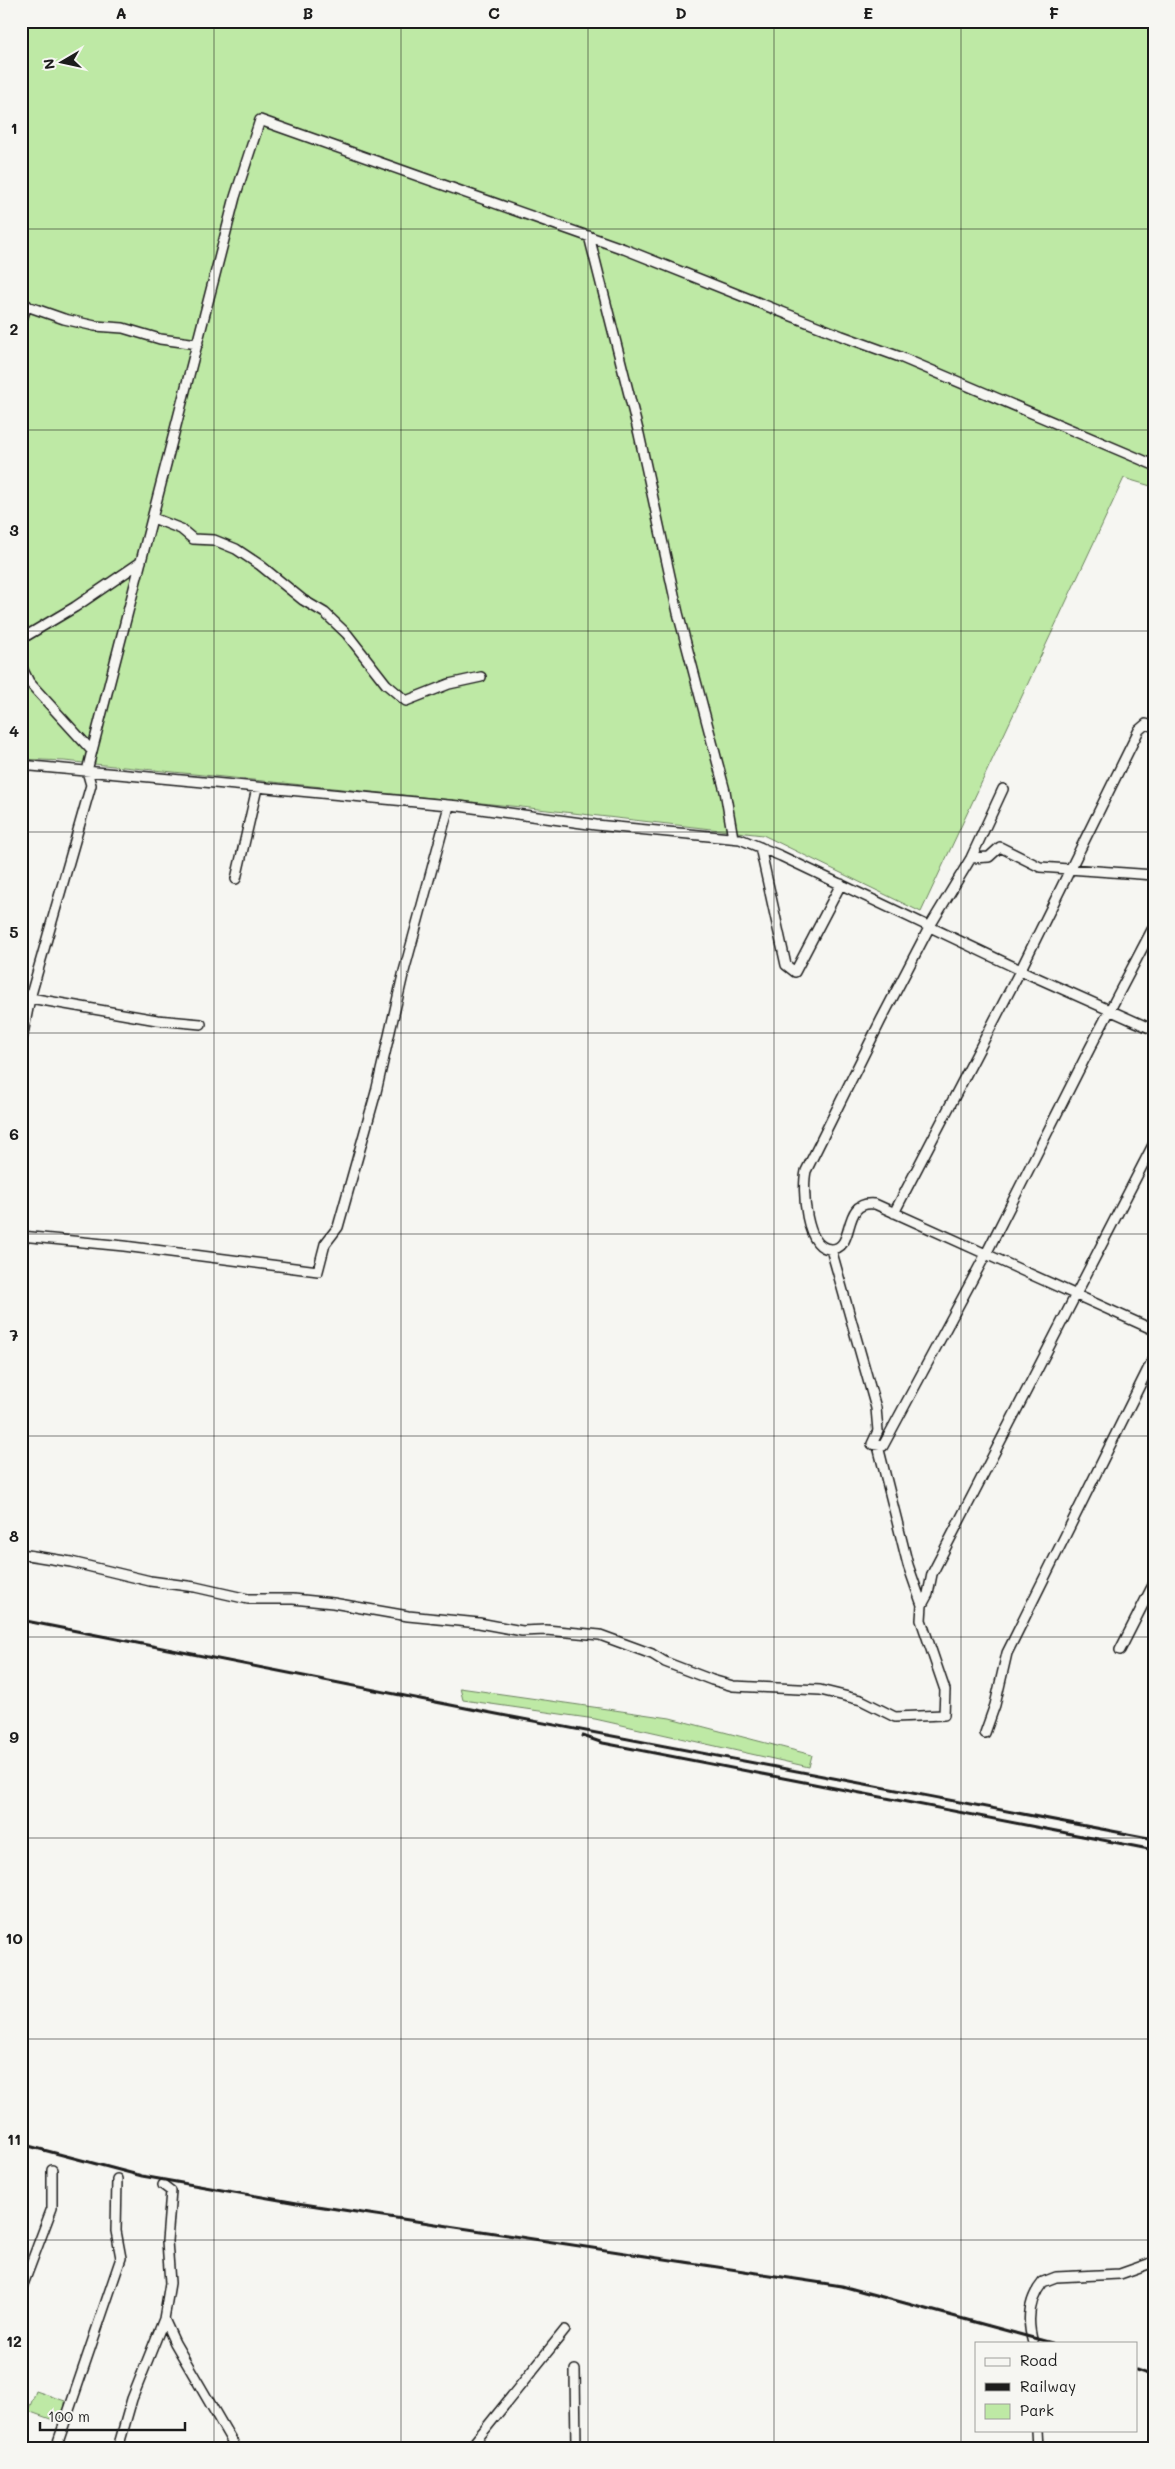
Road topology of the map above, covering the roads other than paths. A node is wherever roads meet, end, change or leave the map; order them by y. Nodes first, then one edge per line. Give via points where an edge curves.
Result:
1 (589, 236) junction
2 (24, 304) edge
3 (21, 322) edge
4 (198, 344) junction
5 (1154, 465) edge
6 (153, 518) junction
7 (141, 562) junction
8 (21, 639) edge
9 (21, 666) edge
10 (481, 677) dead end
11 (1154, 728) edge
12 (92, 751) junction
13 (21, 765) edge
14 (87, 771) junction
15 (257, 788) junction
16 (1003, 789) dead end
17 (450, 806) junction
18 (733, 838) junction
19 (760, 846) junction
20 (971, 858) junction
21 (1070, 869) junction
22 (1154, 875) edge
23 (236, 879) dead end
24 (841, 884) junction
25 (930, 926) junction
26 (1154, 926) edge
27 (1021, 969) junction
28 (30, 998) junction
29 (1110, 1010) junction
30 (201, 1024) dead end
31 (1154, 1030) edge
32 (21, 1044) edge
33 (1154, 1143) edge
34 (894, 1213) junction
35 (21, 1236) edge
36 (831, 1249) junction
37 (986, 1254) junction
38 (1075, 1294) junction
39 (1154, 1330) edge
40 (1154, 1357) edge
41 (878, 1446) junction
42 (21, 1554) edge
43 (1154, 1583) edge
44 (922, 1605) junction
45 (1120, 1650) dead end
46 (984, 1733) dead end
47 (52, 2170) dead end
48 (117, 2179) dead end
49 (162, 2185) dead end
50 (1154, 2262) edge
51 (21, 2290) edge
52 (164, 2319) junction
53 (565, 2330) dead end
54 (1033, 2342) edge
55 (575, 2370) dead end
56 (1037, 2432) edge
57 (56, 2448) edge
58 (118, 2448) edge
59 (236, 2448) edge
60 (470, 2448) edge
61 (576, 2448) edge
62 (1038, 2448) edge

1 - 4 street via 260,120 235,197
1 - 5 street via 900,357
1 - 18 street via 639,434 678,613 725,791
2 - 3 street
2 - 4 street via 64,319
4 - 6 street
6 - 7 street
6 - 10 street via 181,529 193,539 214,540 236,549 260,565 303,600 325,613 347,634 386,684 406,701 449,684
7 - 8 street
7 - 12 street
9 - 12 street via 29,682
11 - 21 street via 1146,724 1139,730
12 - 14 street
13 - 14 street
14 - 15 street
14 - 28 street via 91,785
15 - 17 street
15 - 23 street
16 - 20 street
17 - 18 street
17 - 35 street via 338,1227 325,1244 318,1271
18 - 19 street
19 - 24 street
19 - 24 street via 786,965 795,972
20 - 21 street via 989,857 1000,847 1040,867
20 - 25 street
21 - 22 street
21 - 27 street
24 - 25 street
25 - 27 street
25 - 36 street via 806,1171 803,1182 809,1227 819,1245
26 - 29 street
27 - 29 street
27 - 34 street
28 - 30 street via 156,1020
28 - 32 street
29 - 31 street
29 - 37 street
33 - 38 street
34 - 36 street via 875,1204 861,1205 852,1215 845,1240
34 - 37 street
36 - 41 street via 876,1408 878,1432 872,1444
37 - 38 street
37 - 41 street via 886,1442
38 - 39 street
38 - 44 street via 932,1574
40 - 46 street via 1007,1653 995,1705
41 - 44 street via 908,1565
42 - 44 street via 248,1600 299,1599 522,1631 600,1635 733,1686 820,1690 861,1700 895,1717 944,1716 945,1690 921,1620
43 - 45 street
47 - 51 street via 52,2208
48 - 57 street via 116,2231 121,2258
49 - 52 street via 171,2191 167,2241 170,2283
50 - 54 street via 1120,2274 1056,2277 1043,2282 1031,2306 1028,2324
52 - 58 street via 132,2399
52 - 59 street via 174,2343
53 - 60 street
55 - 61 street
56 - 62 street

